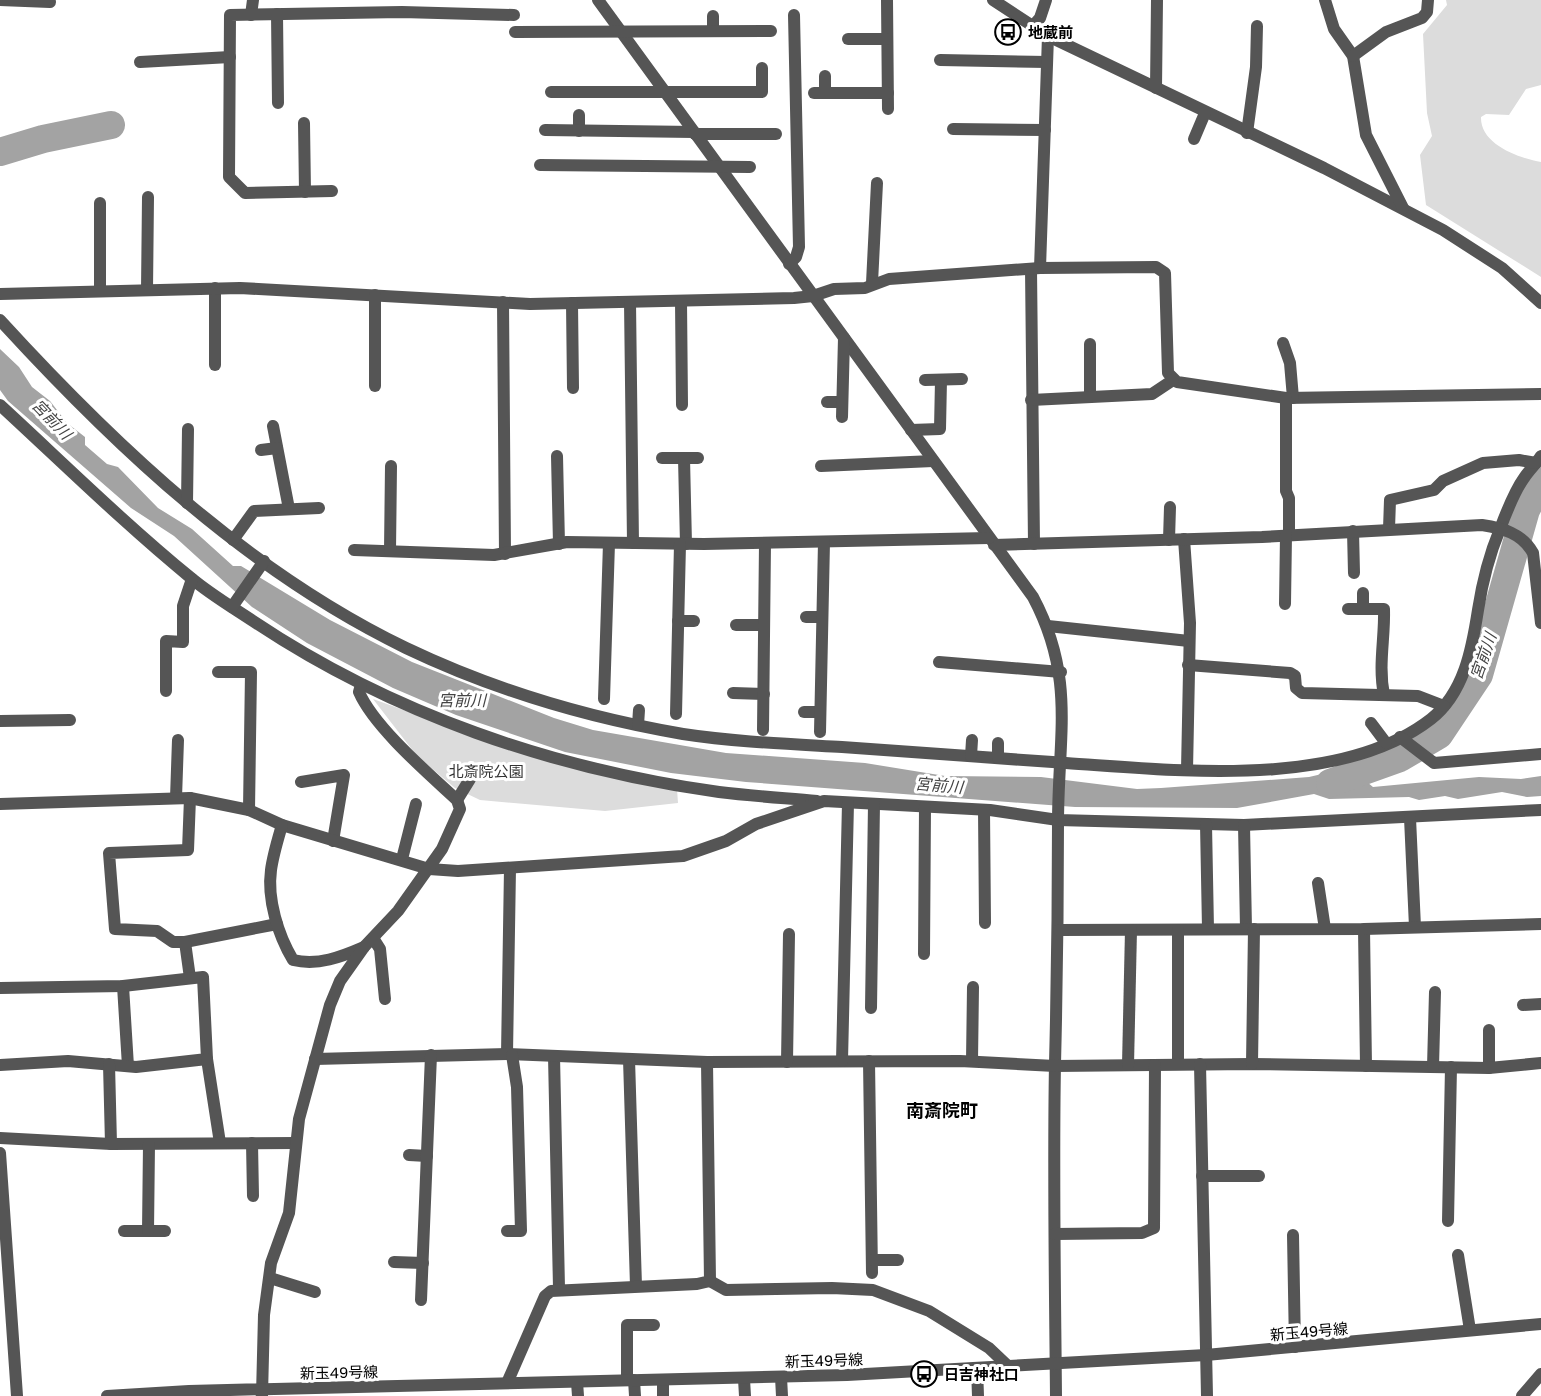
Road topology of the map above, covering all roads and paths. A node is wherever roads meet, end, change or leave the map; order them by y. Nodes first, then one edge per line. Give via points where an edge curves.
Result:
1 (253, 0) edge
2 (598, 0) edge
3 (887, 0) edge
4 (993, 0) edge
5 (1046, 0) edge
6 (1157, 0) edge
7 (1325, 0) edge
8 (1428, 0) edge
9 (0, 2) edge
10 (50, 2) dead end
11 (0, 9) edge
12 (277, 14) junction
13 (251, 15) junction
14 (514, 15) dead end
15 (794, 15) dead end
16 (713, 16) dead end
17 (1033, 26) junction
18 (1257, 27) dead end
19 (621, 30) junction
20 (713, 31) junction
21 (771, 31) dead end
22 (515, 32) dead end
23 (1048, 36) junction
24 (848, 39) dead end
25 (887, 39) junction
26 (1353, 56) junction
27 (230, 57) junction
28 (940, 60) dead end
29 (140, 62) dead end
30 (1047, 62) junction
31 (762, 68) dead end
32 (825, 76) dead end
33 (1156, 88) junction
34 (551, 92) dead end
35 (666, 93) junction
36 (888, 93) junction
37 (278, 103) dead end
38 (888, 109) dead end
39 (1205, 112) junction
40 (579, 115) dead end
41 (304, 123) dead end
42 (953, 129) dead end
43 (545, 130) dead end
44 (1045, 130) junction
45 (579, 131) junction
46 (695, 133) junction
47 (1247, 133) junction
48 (776, 134) dead end
49 (1194, 138) dead end
50 (540, 165) dead end
51 (718, 166) junction
52 (750, 166) dead end
53 (877, 183) dead end
54 (305, 192) junction
55 (332, 192) dead end
56 (148, 197) dead end
57 (100, 203) dead end
58 (1403, 208) junction
59 (789, 264) junction
60 (1035, 269) junction
61 (872, 283) junction
62 (215, 288) junction
63 (147, 290) junction
64 (100, 291) junction
65 (0, 294) edge
66 (375, 295) junction
67 (1539, 295) edge
68 (813, 296) junction
69 (681, 301) junction
70 (503, 302) junction
71 (630, 302) junction
72 (572, 303) junction
73 (0, 320) edge
74 (844, 338) junction
75 (1283, 343) dead end
76 (1090, 344) dead end
77 (215, 365) dead end
78 (962, 379) dead end
79 (926, 380) dead end
80 (941, 380) junction
81 (1173, 380) junction
82 (375, 386) dead end
83 (573, 388) dead end
84 (1541, 394) edge
85 (1090, 398) junction
86 (1289, 398) junction
87 (1031, 400) junction
88 (827, 402) dead end
89 (842, 402) junction
90 (0, 405) edge
91 (682, 405) dead end
92 (842, 417) dead end
93 (273, 426) dead end
94 (188, 429) dead end
95 (910, 430) junction
96 (277, 448) junction
97 (261, 450) dead end
98 (557, 456) dead end
99 (662, 458) dead end
100 (684, 458) junction
101 (698, 458) dead end
102 (1539, 459) edge
103 (933, 461) junction
104 (391, 466) dead end
105 (821, 466) dead end
106 (187, 503) junction
107 (1170, 507) dead end
108 (319, 508) dead end
109 (289, 509) junction
110 (1389, 529) junction
111 (1503, 529) junction
112 (1353, 531) junction
113 (1287, 535) junction
114 (1184, 539) junction
115 (233, 540) junction
116 (1169, 540) junction
117 (824, 542) junction
118 (992, 542) junction
119 (609, 543) junction
120 (633, 543) junction
121 (765, 543) junction
122 (559, 544) junction
123 (683, 544) junction
124 (1034, 544) junction
125 (354, 550) dead end
126 (390, 551) junction
127 (505, 554) junction
128 (263, 564) junction
129 (1354, 573) dead end
130 (192, 579) junction
131 (1363, 593) dead end
132 (234, 604) junction
133 (1285, 604) dead end
134 (1348, 609) dead end
135 (1363, 609) junction
136 (1540, 610) edge
137 (806, 617) dead end
138 (822, 617) junction
139 (678, 621) junction
140 (694, 621) dead end
141 (1541, 623) edge
142 (736, 625) dead end
143 (764, 625) junction
144 (1048, 626) junction
145 (1189, 641) junction
146 (939, 662) dead end
147 (1188, 665) junction
148 (218, 672) dead end
149 (1060, 672) junction
150 (361, 685) junction
151 (166, 691) dead end
152 (733, 693) dead end
153 (764, 694) junction
154 (1384, 695) junction
155 (676, 698) junction
156 (690, 698) dead end
157 (604, 699) dead end
158 (1444, 706) junction
159 (639, 710) dead end
160 (804, 712) dead end
161 (820, 712) junction
162 (676, 714) dead end
163 (70, 720) dead end
164 (0, 721) edge
165 (1371, 723) dead end
166 (638, 725) junction
167 (763, 730) dead end
168 (820, 732) dead end
169 (1402, 739) junction
170 (178, 740) dead end
171 (972, 740) dead end
172 (998, 743) dead end
173 (1386, 743) junction
174 (1541, 754) edge
175 (971, 756) junction
176 (998, 758) junction
177 (1060, 765) junction
178 (1187, 770) junction
179 (470, 779) dead end
180 (301, 782) dead end
181 (176, 798) junction
182 (190, 798) junction
183 (457, 800) junction
184 (824, 801) junction
185 (848, 803) junction
186 (0, 804) edge
187 (416, 804) dead end
188 (874, 804) junction
189 (926, 807) junction
190 (249, 810) junction
191 (984, 810) junction
192 (1541, 810) edge
193 (1058, 817) junction
194 (1410, 818) junction
195 (1206, 824) junction
196 (282, 825) junction
197 (1244, 825) junction
198 (333, 841) junction
199 (402, 859) junction
200 (510, 868) junction
201 (429, 869) junction
202 (1318, 883) dead end
203 (985, 923) dead end
204 (277, 924) junction
205 (1541, 924) edge
206 (1414, 927) junction
207 (1208, 929) junction
208 (1250, 929) junction
209 (1325, 929) junction
210 (1364, 929) junction
211 (1059, 930) junction
212 (1131, 930) junction
213 (1178, 930) junction
214 (789, 934) dead end
215 (185, 942) junction
216 (368, 943) junction
217 (924, 954) dead end
218 (190, 978) junction
219 (123, 986) junction
220 (973, 987) dead end
221 (0, 988) edge
222 (1435, 992) dead end
223 (385, 999) dead end
224 (1541, 1004) edge
225 (1523, 1005) dead end
226 (871, 1008) dead end
227 (1489, 1030) dead end
228 (509, 1054) junction
229 (431, 1055) junction
230 (554, 1056) junction
231 (207, 1059) junction
232 (315, 1059) junction
233 (629, 1059) junction
234 (842, 1061) junction
235 (868, 1061) junction
236 (972, 1061) junction
237 (707, 1062) junction
238 (787, 1062) junction
239 (1541, 1063) edge
240 (109, 1064) junction
241 (1178, 1064) junction
242 (1200, 1064) junction
243 (1252, 1064) junction
244 (0, 1065) edge
245 (1128, 1065) junction
246 (1155, 1065) junction
247 (128, 1066) junction
248 (1055, 1066) junction
249 (1366, 1066) junction
250 (1433, 1067) junction
251 (1451, 1068) junction
252 (1489, 1068) junction
253 (0, 1138) edge
254 (220, 1143) junction
255 (252, 1143) junction
256 (296, 1143) junction
257 (111, 1144) junction
258 (149, 1144) junction
259 (0, 1153) edge
260 (409, 1155) dead end
261 (427, 1156) junction
262 (1202, 1176) junction
263 (1259, 1176) dead end
264 (253, 1196) dead end
265 (1449, 1221) dead end
266 (124, 1231) dead end
267 (148, 1231) junction
268 (165, 1231) dead end
269 (507, 1231) dead end
270 (1055, 1234) junction
271 (1293, 1235) dead end
272 (1458, 1255) dead end
273 (898, 1260) dead end
274 (394, 1262) dead end
275 (423, 1263) junction
276 (270, 1278) junction
277 (710, 1281) junction
278 (636, 1286) junction
279 (559, 1288) junction
280 (315, 1292) dead end
281 (422, 1300) dead end
282 (1541, 1324) edge
283 (654, 1325) dead end
284 (1470, 1330) junction
285 (1295, 1347) junction
286 (1206, 1354) junction
287 (1056, 1363) junction
288 (1008, 1366) junction
289 (977, 1368) junction
290 (1541, 1374) edge
291 (781, 1377) junction
292 (744, 1379) junction
293 (631, 1380) junction
294 (663, 1380) junction
295 (577, 1382) junction
296 (510, 1383) junction
297 (436, 1390) edge
298 (262, 1392) edge
299 (187, 1393) edge
300 (17, 1396) edge
301 (107, 1396) edge
302 (513, 1396) edge
303 (578, 1396) edge
304 (635, 1396) edge
305 (663, 1396) edge
306 (746, 1396) edge
307 (782, 1396) edge
308 (978, 1396) edge
309 (1056, 1396) edge
310 (1207, 1396) edge
311 (1522, 1396) edge

1 - 13 street
2 - 19 street
3 - 25 street
4 - 17 street
5 - 17 street
6 - 33 street
7 - 26 street via 1334,29
8 - 26 street via 1422,18 1386,32
9 - 10 street
9 - 11 street
12 - 13 street
12 - 14 street
12 - 37 street
13 - 27 street via 230,15
15 - 59 street via 799,247
16 - 20 street
17 - 23 street
18 - 47 street
19 - 20 street
19 - 22 street
19 - 35 street
20 - 21 street
23 - 30 street
23 - 33 street
24 - 25 street
25 - 36 street
26 - 58 street via 1366,135
27 - 29 street
27 - 54 street via 229,177 244,193
28 - 30 street
30 - 44 street
31 - 35 street via 762,92
32 - 36 street via 819,93
33 - 39 street
34 - 35 street
35 - 46 street
36 - 38 street
39 - 47 street
39 - 49 street
40 - 45 street
41 - 54 street
42 - 44 street
43 - 45 street
44 - 60 street
45 - 46 street
46 - 48 street
46 - 51 street
47 - 58 street
50 - 51 street
51 - 52 street
51 - 59 street
53 - 61 street
54 - 55 street
56 - 63 street
57 - 64 street
58 - 67 street
59 - 68 street
60 - 61 street
60 - 81 street via 1163,269 1168,373
60 - 87 street
61 - 68 street via 865,288 823,291
62 - 63 street
62 - 66 street
62 - 77 street
63 - 64 street
64 - 65 street
66 - 70 street
66 - 82 street
68 - 69 street
68 - 74 street
69 - 71 street
69 - 91 street
70 - 72 street
70 - 127 street
71 - 72 street
71 - 120 street
72 - 83 street
73 - 106 street
74 - 89 street
74 - 95 street
75 - 86 street via 1290,363
76 - 85 street
78 - 80 street
79 - 80 street
80 - 95 street via 940,429
81 - 85 street via 1152,394
81 - 86 street
84 - 86 street
85 - 87 street
86 - 113 street
87 - 124 street
88 - 89 street
89 - 92 street
90 - 130 street
93 - 96 street
94 - 106 street
95 - 103 street
96 - 97 street
96 - 109 street
98 - 122 street
99 - 100 street
100 - 101 street
100 - 123 street
102 - 110 street via 1483,463 1451,477 1434,490 1390,500
102 - 111 street via 1522,480
103 - 105 street
103 - 118 street
104 - 126 street
106 - 115 street
107 - 116 street
108 - 109 street
109 - 115 street via 254,511
110 - 111 street via 1482,525
110 - 112 street
111 - 136 street via 1528,544 1533,553
111 - 158 street via 1481,596 1474,642
112 - 113 street
112 - 129 street
113 - 114 street
113 - 133 street
114 - 116 street
114 - 145 street
115 - 128 street
116 - 124 street
117 - 118 street
117 - 121 street
117 - 138 street
118 - 124 street
118 - 144 street
119 - 120 street
119 - 122 street
119 - 157 street
120 - 123 street
121 - 123 street
121 - 143 street
122 - 127 street
123 - 139 street
125 - 126 street
126 - 127 street
128 - 132 street
128 - 166 street via 406,647 471,675
130 - 132 street
130 - 151 street via 183,606 183,642 166,641
131 - 135 street
132 - 150 street via 305,656
134 - 135 street
135 - 154 street via 1384,609
136 - 141 street
137 - 138 street
138 - 161 street
139 - 140 street
139 - 155 street
142 - 143 street
143 - 153 street
144 - 145 street
144 - 149 street
145 - 147 street
146 - 149 street
147 - 154 street via 1290,673 1302,693
147 - 178 street
148 - 190 street via 251,672
149 - 177 street
150 - 183 street via 359,692 369,709 411,757
150 - 184 street via 458,727 622,774 719,792
152 - 153 street
153 - 167 street
154 - 158 street via 1426,697
155 - 156 street
155 - 162 street
158 - 169 street
159 - 166 street
160 - 161 street
161 - 168 street
163 - 164 street
165 - 173 street
166 - 175 street via 732,740
169 - 173 street
169 - 174 street via 1434,764
170 - 181 street
171 - 175 street
172 - 176 street
173 - 178 street via 1357,754 1300,766
175 - 176 street
176 - 177 street
177 - 178 street
177 - 193 street
179 - 183 street
180 - 198 street via 344,775
181 - 182 street
181 - 186 street
182 - 190 street
182 - 215 street via 188,850 109,853 115,929 157,931 173,942
183 - 201 street via 458,817
184 - 185 street
184 - 200 street via 756,824 726,841 683,856
185 - 188 street
185 - 234 street
187 - 199 street
188 - 189 street
188 - 226 street
189 - 191 street
189 - 217 street
190 - 196 street
191 - 193 street
191 - 203 street
192 - 194 street
193 - 195 street
193 - 211 street
194 - 197 street
194 - 206 street
195 - 197 street
195 - 207 street
196 - 198 street
196 - 204 street via 271,871
197 - 208 street
198 - 199 street
199 - 201 street
200 - 201 street
200 - 228 street
201 - 216 street
202 - 209 street
204 - 215 street
204 - 216 street via 293,960 305,963 337,959
205 - 206 street
206 - 210 street
207 - 208 street
207 - 213 street
208 - 209 street
208 - 243 street
209 - 210 street
210 - 249 street
211 - 212 street
211 - 248 street
212 - 213 street
212 - 245 street
213 - 241 street
214 - 238 street
215 - 218 street
216 - 223 street via 380,950
216 - 232 street via 340,981
218 - 219 street
218 - 231 street via 203,977
219 - 221 street
219 - 247 street
220 - 236 street
222 - 250 street
224 - 225 street
227 - 252 street
228 - 229 street
228 - 230 street
228 - 269 street via 517,1087 521,1231
229 - 232 street
229 - 261 street
230 - 233 street
230 - 279 street
231 - 247 street
231 - 254 street
232 - 256 street
233 - 237 street
233 - 278 street
234 - 235 street
234 - 238 street
235 - 236 street
235 - 273 street via 872,1266
236 - 248 street
237 - 238 street
237 - 277 street
239 - 252 street
240 - 244 street via 68,1061
240 - 247 street
240 - 257 street
241 - 242 street
241 - 246 street
242 - 243 street
242 - 262 street
243 - 249 street
245 - 246 street
245 - 248 street
246 - 270 street via 1154,1228 1142,1233
248 - 270 street
249 - 250 street
250 - 251 street
251 - 252 street
251 - 265 street
253 - 257 street
254 - 255 street
254 - 258 street
255 - 256 street
255 - 264 street
256 - 276 street via 289,1213
257 - 258 street
258 - 267 street
259 - 300 street
260 - 261 street
261 - 275 street
262 - 263 street
262 - 286 street
266 - 267 street
267 - 268 street
270 - 287 street
271 - 285 street
272 - 284 street
274 - 275 street
275 - 281 street
276 - 280 street
276 - 298 street via 264,1315
277 - 278 street
277 - 288 street via 726,1290 873,1290 929,1311 989,1348
278 - 279 street
279 - 296 street via 545,1296
282 - 284 street, 新玉49号線
283 - 293 street via 627,1325
284 - 285 street, 新玉49号線
285 - 286 street, 新玉49号線
286 - 287 street, 新玉49号線
286 - 310 street
287 - 288 street, 新玉49号線
287 - 309 street
288 - 289 street, 新玉49号線
289 - 291 street, 新玉49号線
289 - 308 street
290 - 311 street
291 - 292 street, 新玉49号線
291 - 307 street
292 - 294 street, 新玉49号線
292 - 306 street
293 - 294 street, 新玉49号線
293 - 295 street, 新玉49号線
293 - 304 street
294 - 305 street
295 - 296 street, 新玉49号線
295 - 303 street
296 - 297 street, 新玉49号線
296 - 302 street
297 - 298 street, 新玉49号線
298 - 299 street, 新玉49号線
299 - 301 street, 新玉49号線

